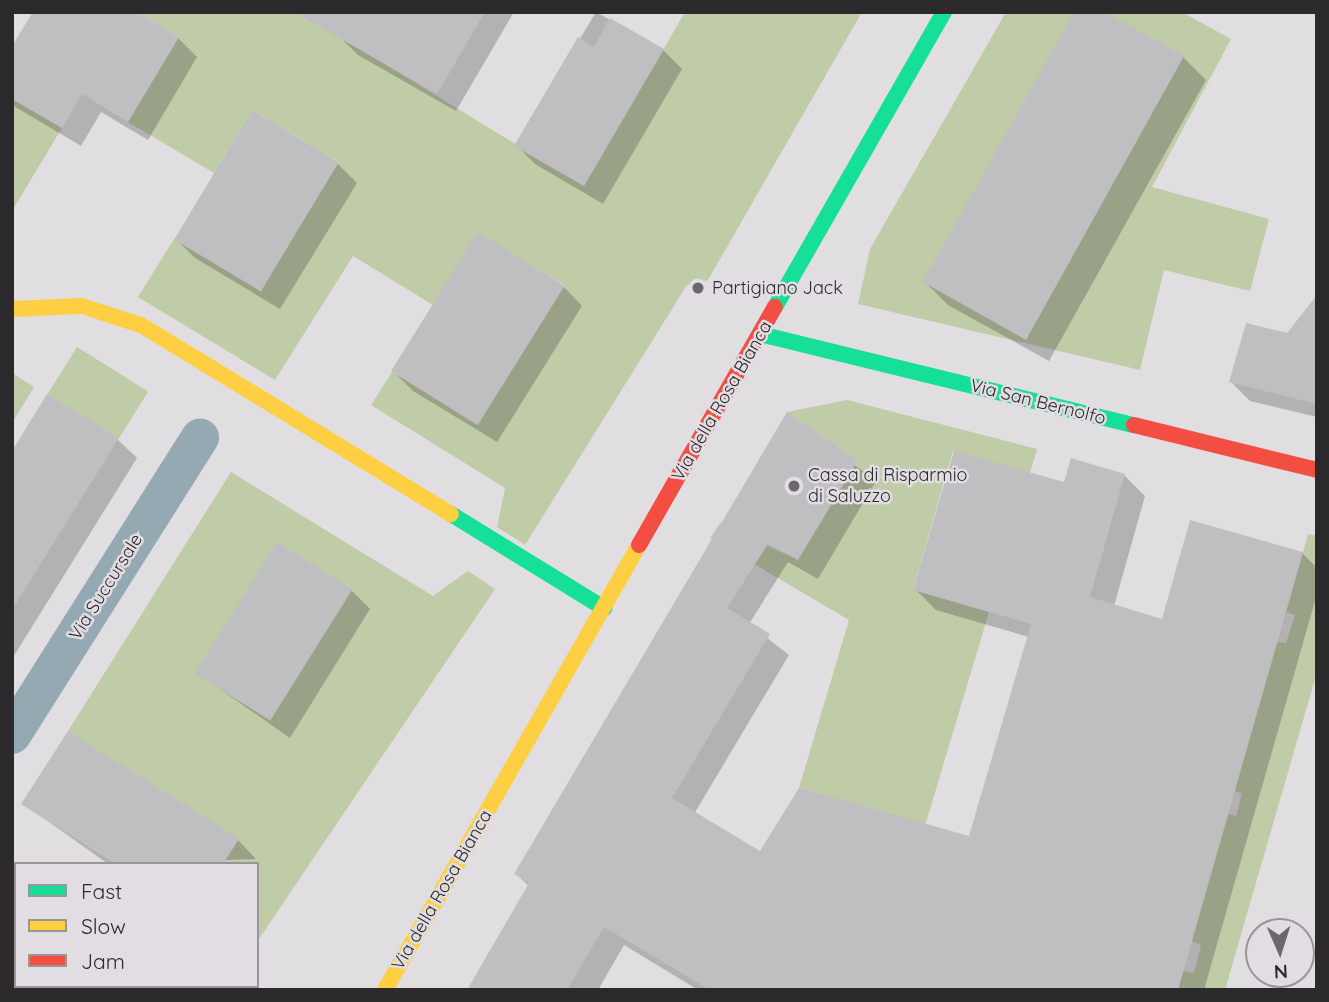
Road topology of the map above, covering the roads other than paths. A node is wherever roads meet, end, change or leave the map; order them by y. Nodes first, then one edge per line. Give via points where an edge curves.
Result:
1 (944, 12) edge
2 (12, 309) edge
3 (760, 334) junction
4 (200, 438) dead end
5 (1317, 470) edge
6 (604, 608) junction
7 (12, 735) edge
8 (385, 990) edge

1 - 3 street, Via della Rosa Bianca
2 - 6 street via 82,306 141,326
3 - 5 street, Via San Bernolfo
3 - 6 street, Via della Rosa Bianca
4 - 7 street, Via Succursale
6 - 8 street, Via della Rosa Bianca

